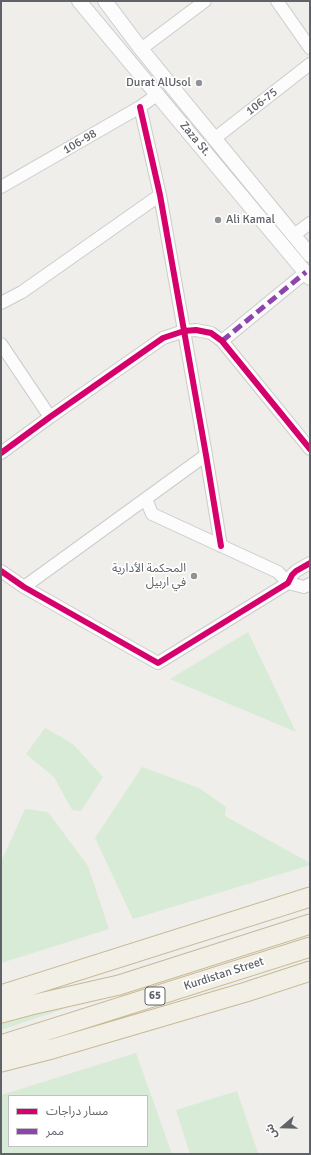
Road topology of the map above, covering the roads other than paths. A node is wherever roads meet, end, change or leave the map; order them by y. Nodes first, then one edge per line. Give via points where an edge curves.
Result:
1 (79, 1) edge
2 (105, 1) edge
3 (205, 1) edge
4 (277, 1) edge
5 (310, 48) edge
6 (141, 49) junction
7 (310, 64) edge
8 (158, 94) junction
9 (140, 107) junction
10 (214, 139) junction
11 (1, 187) edge
12 (160, 195) junction
13 (310, 223) edge
14 (294, 235) junction
15 (310, 255) edge
16 (308, 275) edge
17 (1, 303) edge
18 (184, 331) junction
19 (222, 341) junction
20 (1, 344) edge
21 (50, 417) junction
22 (310, 449) edge
23 (1, 453) edge
24 (206, 455) junction
25 (146, 500) junction
26 (220, 546) junction
27 (310, 563) edge
28 (1, 571) edge
29 (288, 583) junction
30 (310, 584) edge
31 (24, 587) junction
32 (310, 897) edge
33 (310, 924) edge
34 (310, 947) edge
35 (310, 971) edge
36 (1, 995) edge
37 (1, 1013) edge
38 (1, 1046) edge
39 (1, 1062) edge

1 - 8 street, Zaza St.
2 - 6 street, Zaza St.
3 - 6 street
4 - 5 street
6 - 10 street, Zaza St.
7 - 10 street, 106-75
8 - 9 street, 106-98
8 - 16 street, Zaza St.
9 - 11 street, 106-98
9 - 12 street
10 - 14 street, Zaza St.
12 - 17 street via 22,292
12 - 18 street
13 - 14 street
14 - 15 street, Zaza St.
16 - 19 street
18 - 19 street via 211,333
18 - 21 street via 163,338
18 - 24 street
19 - 22 street
20 - 21 street
21 - 23 street
24 - 25 street
24 - 26 street
25 - 26 street via 152,514
25 - 31 street
26 - 29 street via 278,572
27 - 29 street via 296,571
28 - 31 street
29 - 30 street via 304,587
29 - 31 street via 158,663
32 - 36 highway
33 - 37 highway, Kurdistan Street / 65 via 119,984
34 - 38 highway, Kurdistan Street / 65
35 - 39 highway, Kurdistan Street / 65 via 246,992

